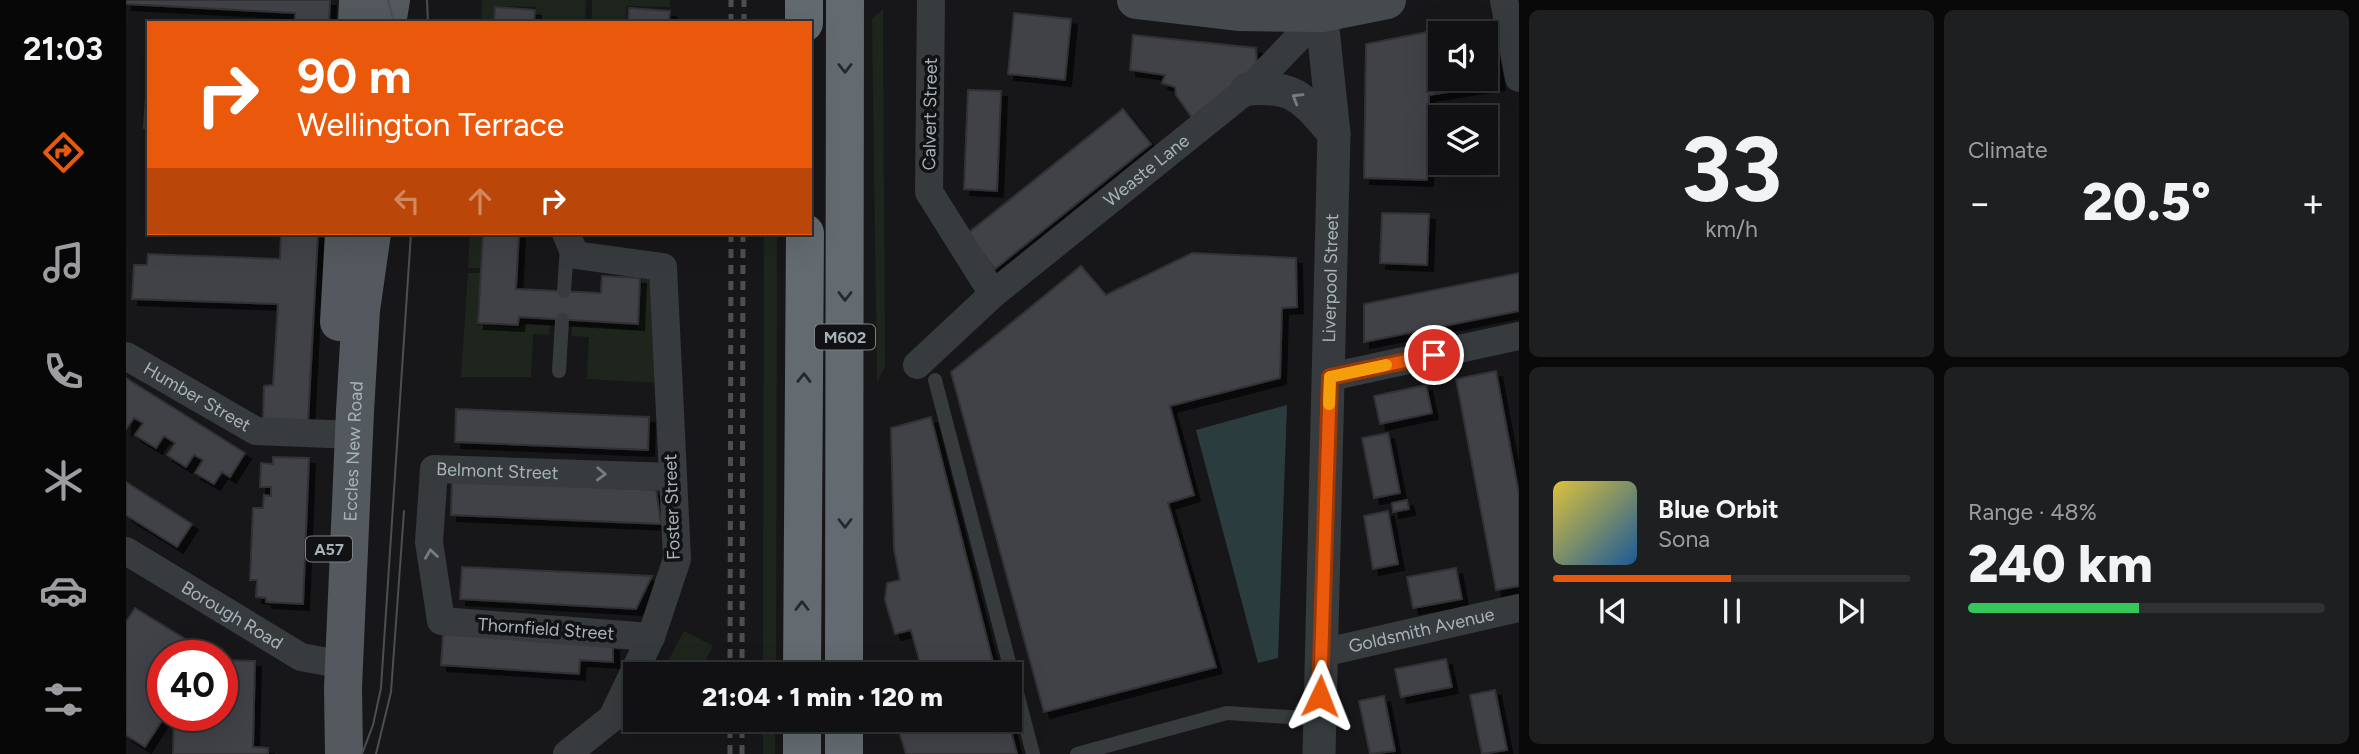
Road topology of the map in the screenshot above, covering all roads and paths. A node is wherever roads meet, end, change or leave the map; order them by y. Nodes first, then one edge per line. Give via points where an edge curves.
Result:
1 (358, 0) edge
2 (391, 0) edge
3 (804, 0) edge
4 (845, 0) edge
5 (931, 0) edge
6 (1136, 0) edge
7 (1387, 0) edge
8 (1504, 0) edge
9 (1321, 7) edge
10 (357, 21) edge
11 (387, 21) edge
12 (804, 21) edge
13 (1519, 78) edge
14 (1247, 89) junction
15 (1334, 134) junction
16 (344, 235) edge
17 (372, 235) edge
18 (805, 235) edge
19 (567, 237) edge
20 (564, 291) dead end
21 (993, 294) junction
22 (562, 320) dead end
23 (1519, 339) edge
24 (126, 356) edge
25 (559, 371) dead end
26 (926, 373) joint
27 (1330, 377) junction
28 (344, 435) junction
29 (671, 477) junction
30 (126, 551) edge
31 (1519, 608) edge
32 (441, 621) joint
33 (651, 637) junction
34 (1322, 653) junction
35 (802, 662) edge
36 (844, 662) edge
37 (335, 664) junction
38 (1319, 719) junction
39 (802, 732) edge
40 (844, 732) edge
41 (323, 754) edge
42 (344, 754) edge
43 (567, 754) edge
44 (802, 754) edge
45 (844, 754) edge
46 (1033, 754) edge
47 (1077, 754) edge
48 (1319, 754) edge

1 - 10 main road
2 - 11 main road
3 - 12 highway
4 -> 36 highway, M602
5 - 21 street, Calvert Street via 929,192
6 - 9 main road via 1238,12
7 - 9 main road
8 - 13 street
9 - 14 street, Weaste Lane
9 - 15 street, Liverpool Street
15 -> 14 street via 1310,105 1278,87
14 - 21 street, Weaste Lane
15 - 27 street, Liverpool Street
16 - 28 main road, Eccles New Road
17 - 28 main road, Eccles New Road
35 -> 18 highway, M602
19 - 20 lane
19 - 29 street, Foster Street via 575,255 663,267
21 - 26 street, Weaste Lane
22 - 25 lane
23 - 27 street
24 - 28 street, Humber Street via 256,432
26 - 46 lane
27 - 34 street, Liverpool Street
28 - 37 main road, Eccles New Road
32 -> 29 street, Belmont Street via 429,542 434,469
29 - 33 street, Foster Street via 677,559
30 - 37 street, Borough Road via 301,657
31 - 34 street, Goldsmith Avenue
32 - 33 street, Thornfield Street
33 - 43 street, Foster Street via 612,718
34 - 38 street, Liverpool Street
37 - 41 main road, Eccles New Road
37 - 42 main road, Eccles New Road
38 - 47 lane via 1227,713
38 - 48 street, Liverpool Street
39 - 44 highway
40 - 45 highway

